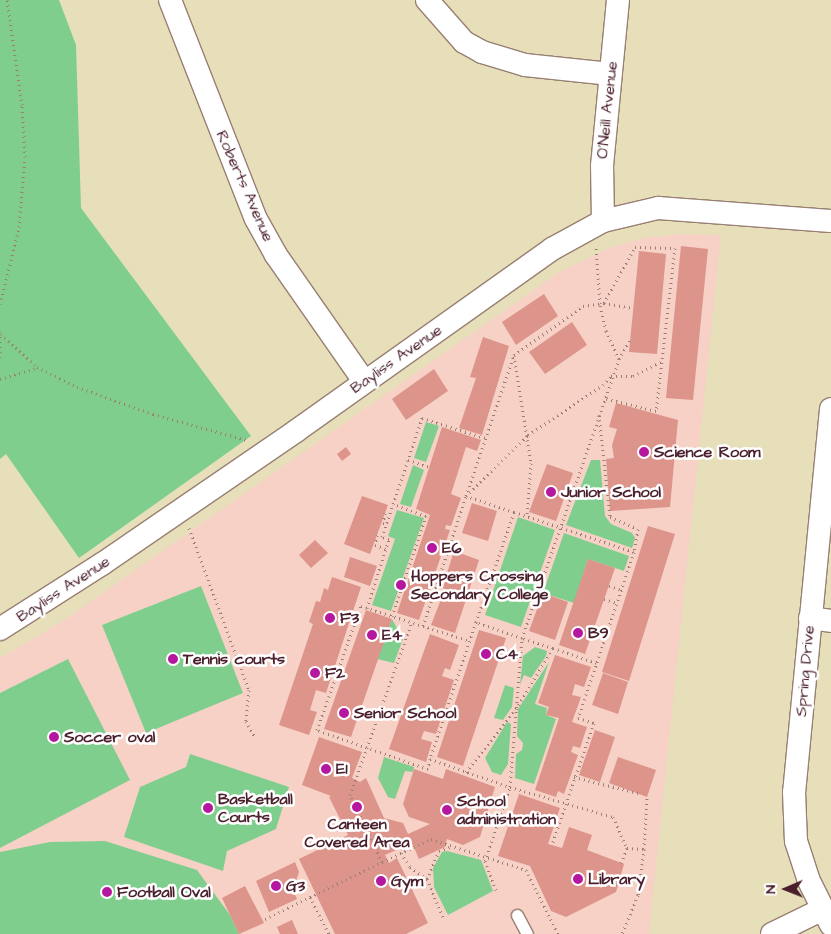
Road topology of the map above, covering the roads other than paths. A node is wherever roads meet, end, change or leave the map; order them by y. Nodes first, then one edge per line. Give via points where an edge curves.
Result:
1 (170, 0) edge
2 (427, 0) edge
3 (618, 0) edge
4 (611, 74) junction
5 (603, 221) junction
6 (831, 221) edge
7 (364, 381) junction
8 (831, 409) edge
9 (820, 620) edge
10 (0, 629) edge
11 (517, 915) dead end
12 (827, 917) edge
13 (527, 934) edge
14 (772, 934) edge

1 - 7 street, Roberts Avenue via 256,219 276,255
2 - 4 street via 464,42 490,55 526,66
3 - 4 street, O'Neill Avenue
4 - 5 street, O'Neill Avenue via 602,166
5 - 6 street, Bayliss Avenue via 658,208
5 - 7 street, Bayliss Avenue via 552,249
7 - 10 street, Bayliss Avenue via 110,558
8 - 9 street, Spring Drive
9 - 12 street, Spring Drive via 794,792 796,841 808,879
11 - 13 lane
12 - 14 street

